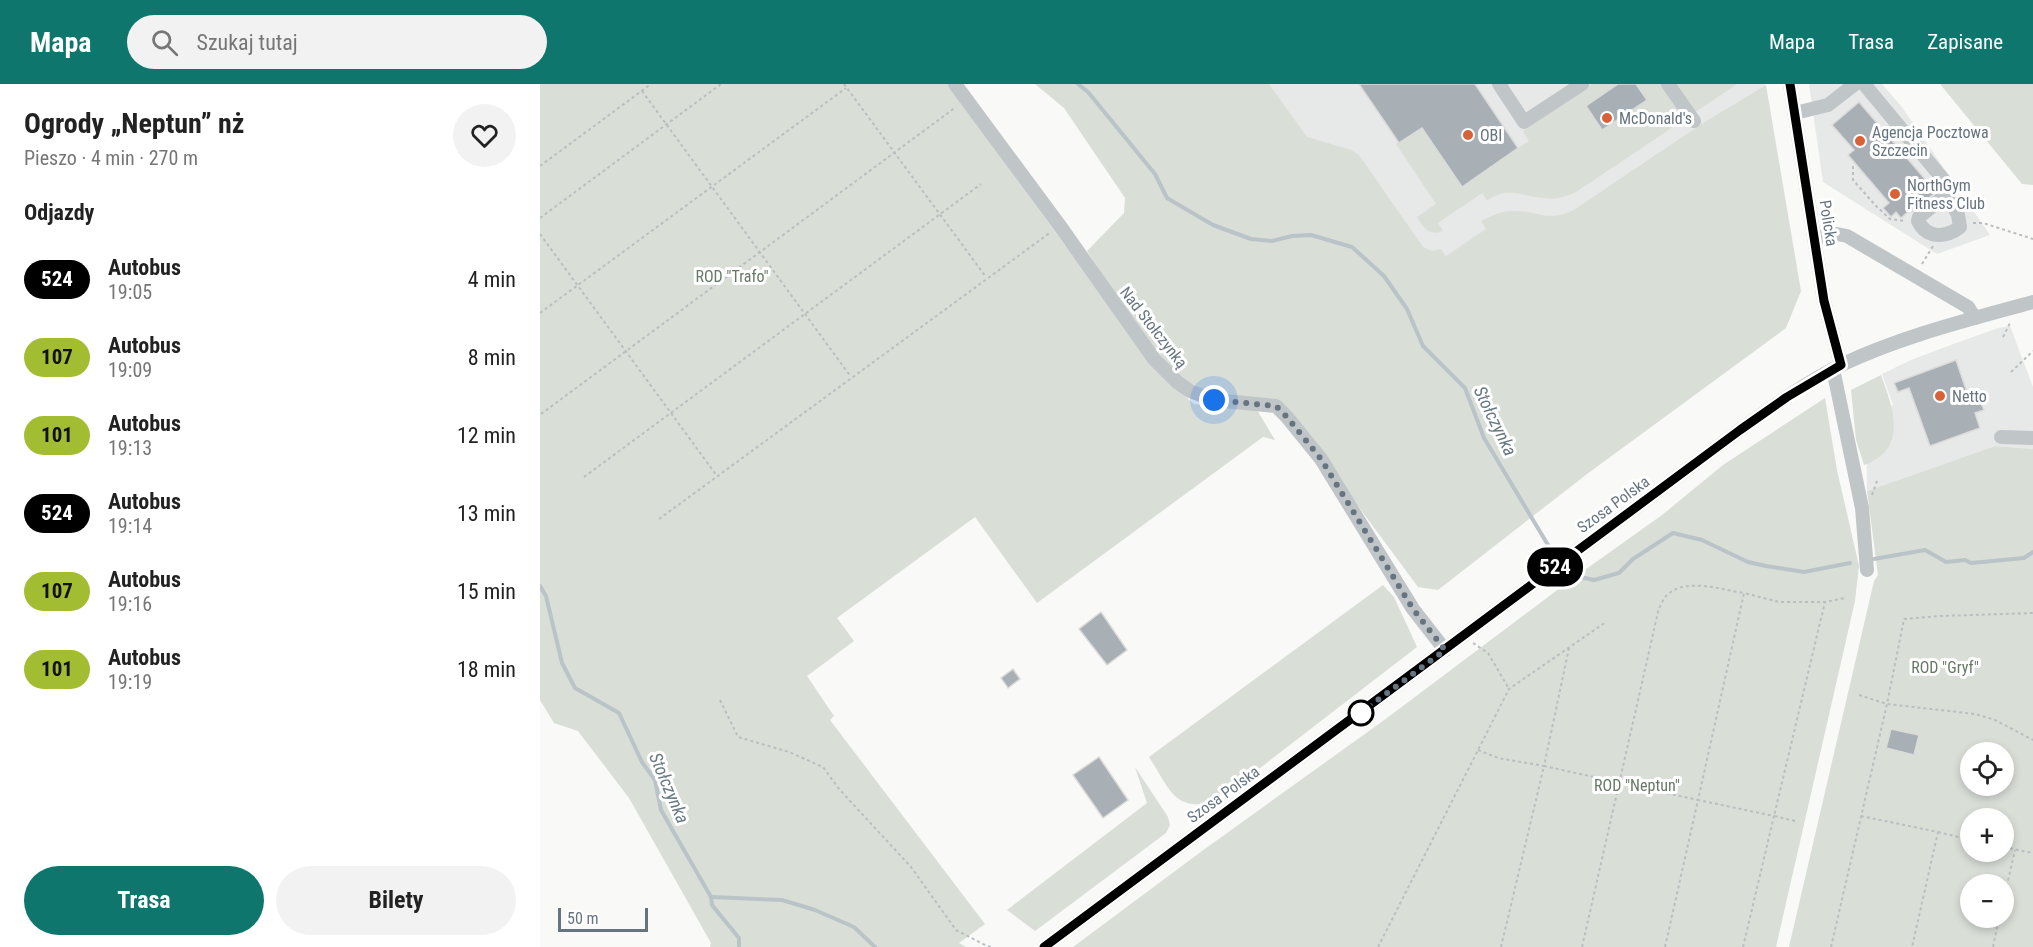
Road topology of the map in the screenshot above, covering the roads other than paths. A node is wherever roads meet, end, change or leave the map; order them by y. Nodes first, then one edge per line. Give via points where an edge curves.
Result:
1 (955, 84) edge
2 (1499, 84) edge
3 (1668, 84) edge
4 (1790, 84) edge
5 (1855, 84) edge
6 (1864, 84) edge
7 (1579, 85) edge
8 (1795, 113) junction
9 (1694, 121) dead end
10 (1947, 195) junction
11 (1814, 238) junction
12 (2033, 302) edge
13 (1975, 318) junction
14 (1837, 367) junction
15 (2001, 437) dead end
16 (2033, 438) edge
17 (1867, 570) dead end
18 (1445, 650) junction
19 (1044, 947) edge

1 - 18 street, Nad Stołczynką via 1154,359 1190,391 1214,400 1276,406 1287,417 1321,459 1413,609
2 - 7 street via 1524,122
3 - 9 street
4 - 8 street, Policka
5 - 8 street via 1828,105
6 - 10 street via 1952,190
8 - 11 street, Policka
10 - 10 street via 1919,217 1920,226 1935,236 1960,227
11 - 13 street via 1847,236 1968,307
11 - 14 street, Policka
12 - 13 street, Szosa Polska
13 - 14 street, Szosa Polska via 1898,341
14 - 17 street, Policka via 1862,508
14 - 18 street, Szosa Polska via 1748,424
15 - 16 street
18 - 19 street, Szosa Polska

